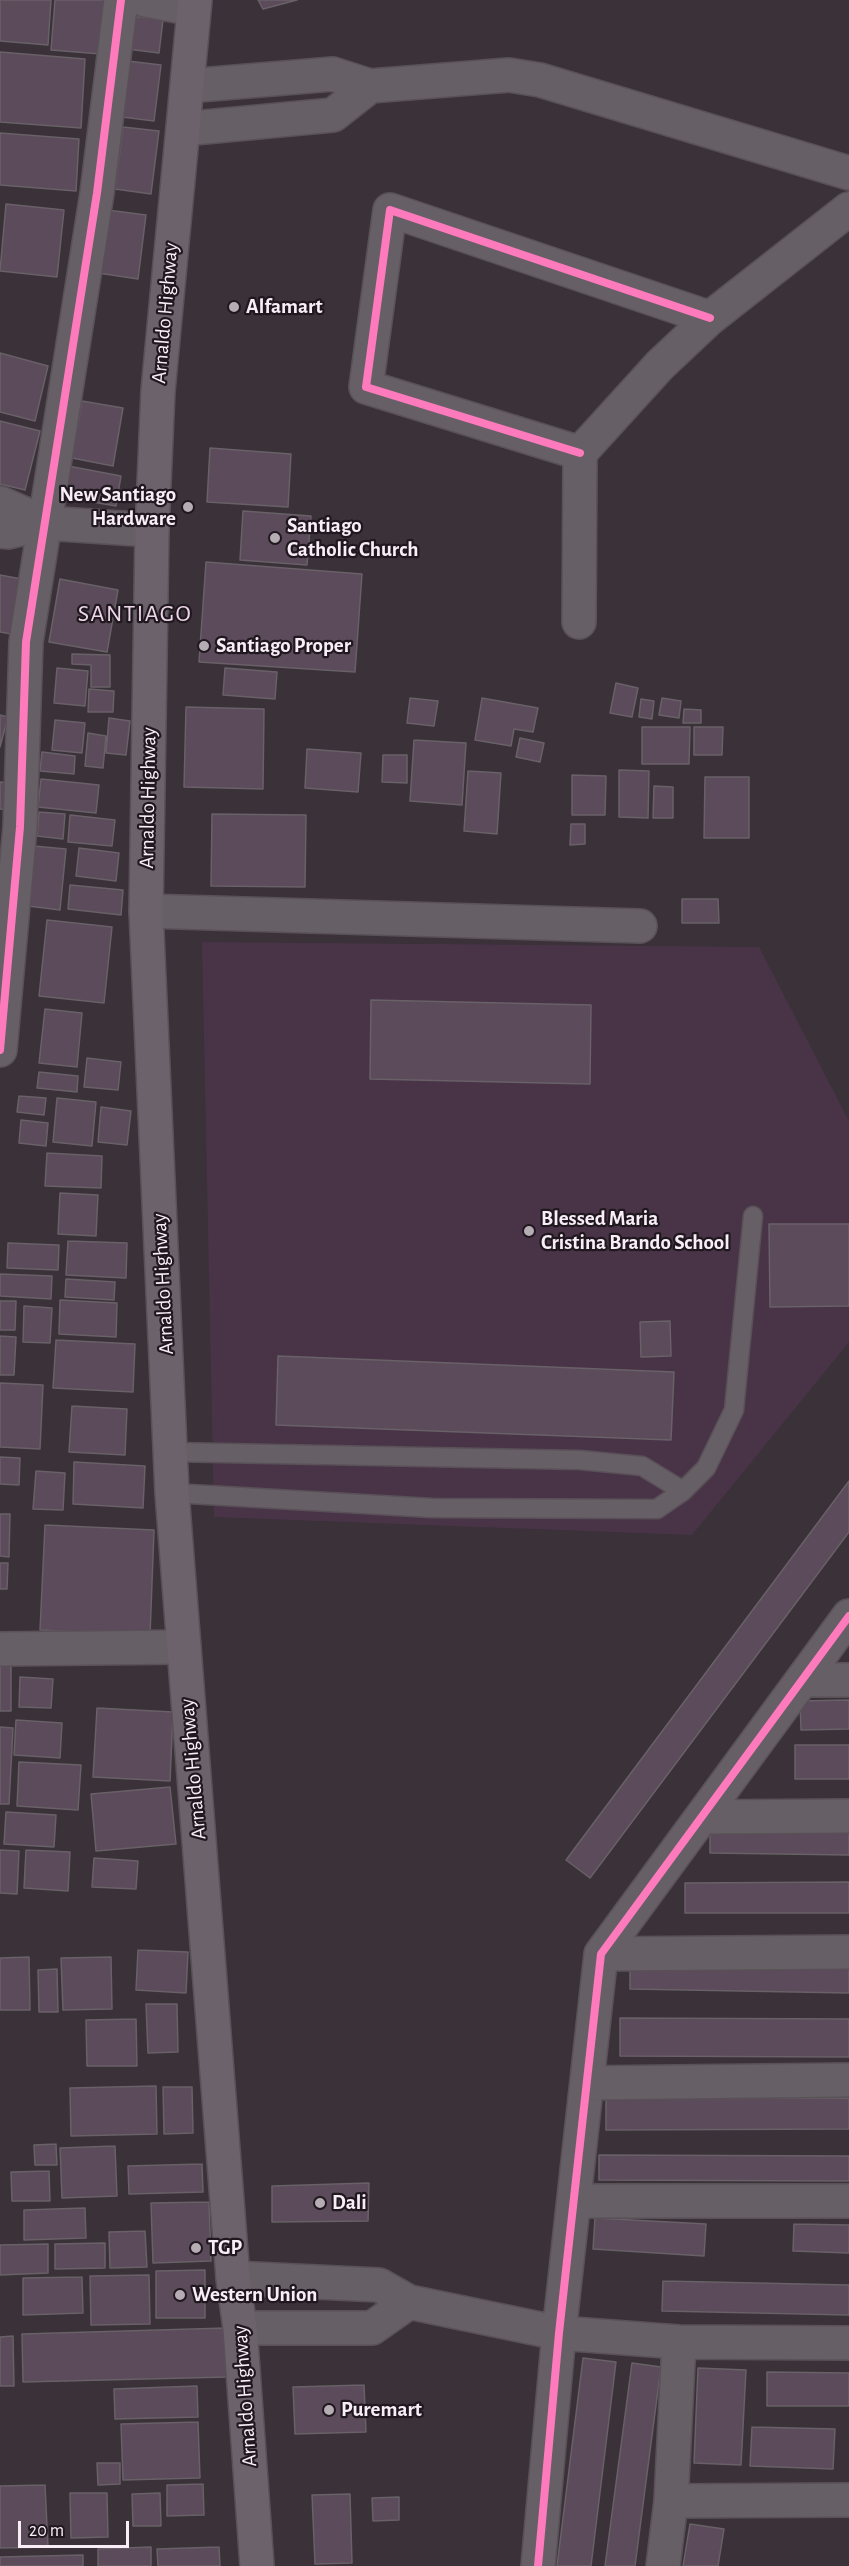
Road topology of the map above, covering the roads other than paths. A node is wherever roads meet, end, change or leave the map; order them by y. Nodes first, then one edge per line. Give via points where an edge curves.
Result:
1 (121, 0) edge
2 (145, 0) edge
3 (194, 5) edge
4 (187, 86) junction
5 (369, 86) junction
6 (183, 129) junction
7 (849, 173) edge
8 (849, 209) edge
9 (710, 318) junction
10 (580, 453) junction
11 (0, 503) edge
12 (45, 523) junction
13 (152, 530) junction
14 (0, 531) edge
15 (579, 622) dead end
16 (146, 911) junction
17 (640, 926) dead end
18 (0, 1048) edge
19 (753, 1216) dead end
20 (170, 1452) junction
21 (683, 1491) junction
22 (172, 1493) junction
23 (849, 1616) edge
24 (184, 1647) junction
25 (0, 1649) edge
26 (804, 1680) junction
27 (849, 1680) edge
28 (849, 1815) edge
29 (702, 1817) junction
30 (849, 1952) edge
31 (601, 1954) junction
32 (849, 2080) edge
33 (587, 2083) junction
34 (574, 2200) junction
35 (849, 2201) edge
36 (233, 2278) junction
37 (410, 2302) junction
38 (240, 2328) junction
39 (559, 2333) junction
40 (679, 2342) junction
41 (849, 2343) edge
42 (849, 2500) edge
43 (671, 2501) junction
44 (257, 2566) edge
45 (538, 2566) edge
46 (663, 2566) edge

1 - 12 street via 97,193
2 - 3 street
3 - 4 main road, Arnaldo Highway
4 - 5 street via 333,74
4 - 6 main road, Arnaldo Highway
5 - 6 street via 333,115
5 - 7 street via 509,75 540,80
6 - 13 main road, Arnaldo Highway via 158,392
8 - 9 street
9 - 10 street via 660,365
9 - 10 street via 390,210 366,387
10 - 15 street
11 - 12 street
12 - 13 street
12 - 14 street
12 - 18 street via 26,642 19,838
13 - 16 main road, Arnaldo Highway
16 - 17 street
16 - 20 main road, Arnaldo Highway
19 - 21 lane via 734,1410 706,1468
20 - 21 lane via 580,1460 642,1466
20 - 22 main road, Arnaldo Highway
21 - 22 lane via 657,1509 432,1508
22 - 24 main road, Arnaldo Highway
23 - 26 street
24 - 25 street
24 - 36 main road, Arnaldo Highway
26 - 27 street
26 - 29 street
28 - 29 street
29 - 31 street
30 - 31 street
31 - 33 street
32 - 33 street
33 - 34 street
34 - 35 street
34 - 39 street
36 - 37 street via 379,2285
36 - 38 main road, Arnaldo Highway
37 - 38 street via 372,2328
37 - 39 street
38 - 44 main road, Arnaldo Highway
39 - 40 street
39 - 45 street
40 - 41 street
40 - 43 street
42 - 43 street
43 - 46 street

